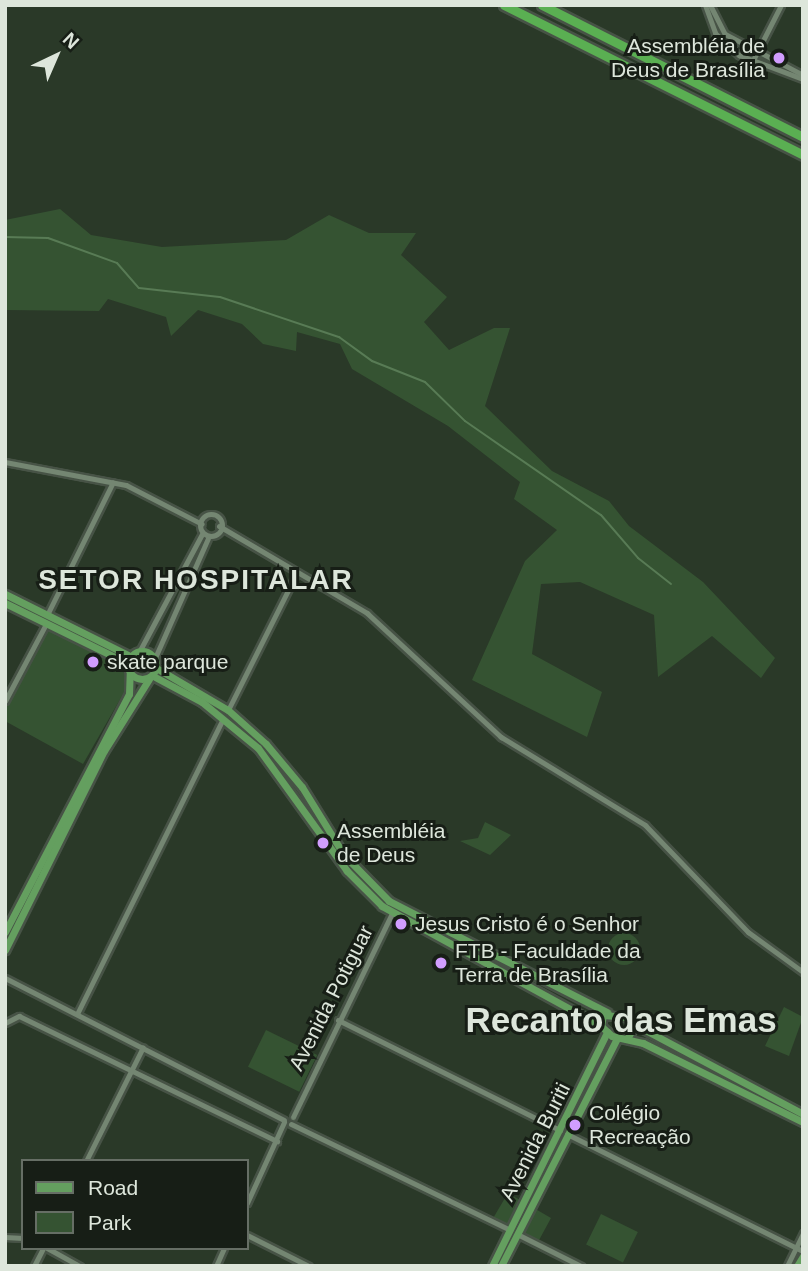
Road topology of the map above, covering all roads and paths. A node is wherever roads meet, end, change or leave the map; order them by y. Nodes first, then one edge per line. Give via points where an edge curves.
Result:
1 (504, 5) edge
2 (542, 5) edge
3 (708, 5) edge
4 (781, 5) edge
5 (757, 51) junction
6 (765, 56) junction
7 (752, 62) junction
8 (761, 66) junction
9 (803, 77) edge
10 (803, 137) edge
11 (803, 155) edge
12 (5, 462) edge
13 (113, 482) junction
14 (196, 516) junction
15 (206, 516) junction
16 (202, 524) junction
17 (218, 528) junction
18 (202, 534) junction
19 (208, 538) junction
20 (297, 572) junction
21 (171, 593) junction
22 (5, 594) edge
23 (179, 598) junction
24 (5, 603) edge
25 (37, 614) junction
26 (161, 615) junction
27 (168, 619) junction
28 (139, 652) junction
29 (126, 658) junction
30 (154, 660) junction
31 (158, 668) junction
32 (130, 671) junction
33 (152, 678) junction
34 (200, 696) junction
35 (5, 701) edge
36 (226, 714) junction
37 (277, 756) junction
38 (270, 761) junction
39 (289, 768) junction
40 (281, 774) junction
41 (310, 807) junction
42 (70, 809) junction
43 (62, 825) junction
44 (386, 904) junction
45 (392, 913) junction
46 (428, 930) junction
47 (5, 932) edge
48 (5, 950) edge
49 (494, 964) junction
50 (803, 972) edge
51 (5, 978) edge
52 (607, 1012) junction
53 (76, 1014) junction
54 (338, 1020) junction
55 (5, 1023) edge
56 (632, 1023) junction
57 (604, 1029) junction
58 (628, 1037) junction
59 (617, 1038) junction
60 (144, 1047) junction
61 (132, 1069) junction
62 (720, 1077) junction
63 (780, 1107) junction
64 (803, 1115) edge
65 (288, 1119) junction
66 (803, 1122) edge
67 (564, 1132) junction
68 (278, 1141) junction
69 (87, 1159) edge
70 (248, 1201) edge
71 (513, 1232) junction
72 (803, 1233) edge
73 (248, 1236) edge
74 (506, 1247) junction
75 (796, 1248) junction
76 (44, 1250) edge
77 (49, 1250) edge
78 (223, 1250) edge
79 (803, 1251) edge
80 (803, 1256) edge
81 (34, 1266) edge
82 (80, 1266) edge
83 (215, 1266) edge
84 (309, 1266) edge
85 (492, 1266) edge
86 (501, 1266) edge
87 (581, 1266) edge
88 (787, 1266) edge
89 (797, 1266) edge

1 - 11 highway
2 - 10 highway
3 - 5 street via 725,34
3 - 7 street via 717,36
4 - 5 street
5 - 6 street
5 - 7 street
6 - 8 street
6 - 9 street
7 - 8 street
8 - 9 street
12 - 13 street
13 - 14 street
13 - 25 street
14 - 15 street
14 - 16 street
15 - 16 street
15 - 17 street via 218,513
16 - 18 street
17 - 19 street
17 - 20 street
18 - 19 street
18 - 21 street
19 - 23 street
20 - 36 street
20 - 50 street via 387,629 511,744 645,825 748,932
21 - 23 street
21 - 26 street
22 - 25 main road
23 - 27 street
24 - 25 main road
25 - 29 main road
25 - 35 street
26 - 27 street
26 - 28 street
27 - 30 street
28 - 29 main road
28 - 30 main road
29 - 32 main road
30 - 31 main road
31 - 33 main road
31 - 34 main road
32 - 33 main road
32 - 42 main road via 129,694
33 - 34 main road
33 - 42 main road
34 - 36 main road
36 - 37 main road
36 - 38 main road
36 - 53 street
37 - 38 main road
37 - 39 main road
38 - 40 main road
39 - 40 main road
39 - 41 main road
40 - 41 main road
41 - 44 main road
42 - 43 main road
43 - 47 main road
43 - 48 main road
44 - 45 main road
44 - 46 main road
45 - 46 main road
45 - 54 street, Avenida Potiguar
46 - 49 main road
49 - 52 main road
49 - 57 main road
51 - 53 street
52 - 56 main road
52 - 57 main road, Avenida Buriti
53 - 60 street
54 - 65 street, Avenida Potiguar
54 - 67 street
55 - 61 street via 19,1016
56 - 58 main road
56 - 62 main road
57 - 59 main road
57 - 67 main road, Avenida Buriti
58 - 59 main road
58 - 62 main road
59 - 67 main road, Avenida Buriti
60 - 61 street
60 - 65 street
61 - 68 street
61 - 69 street
62 - 63 main road
63 - 64 main road
63 - 66 main road
64 - 66 main road
65 - 68 street, Avenida Potiguar
65 - 71 street
67 - 71 main road, Avenida Buriti
67 - 75 street
68 - 70 street, Avenida Potiguar
71 - 74 main road, Avenida Buriti
71 - 87 street
72 - 75 street
73 - 84 street
74 - 85 main road, Avenida Buriti
74 - 86 main road, Avenida Buriti
75 - 79 street
75 - 88 street
76 - 81 street
77 - 82 street
78 - 83 street
80 - 89 main road

